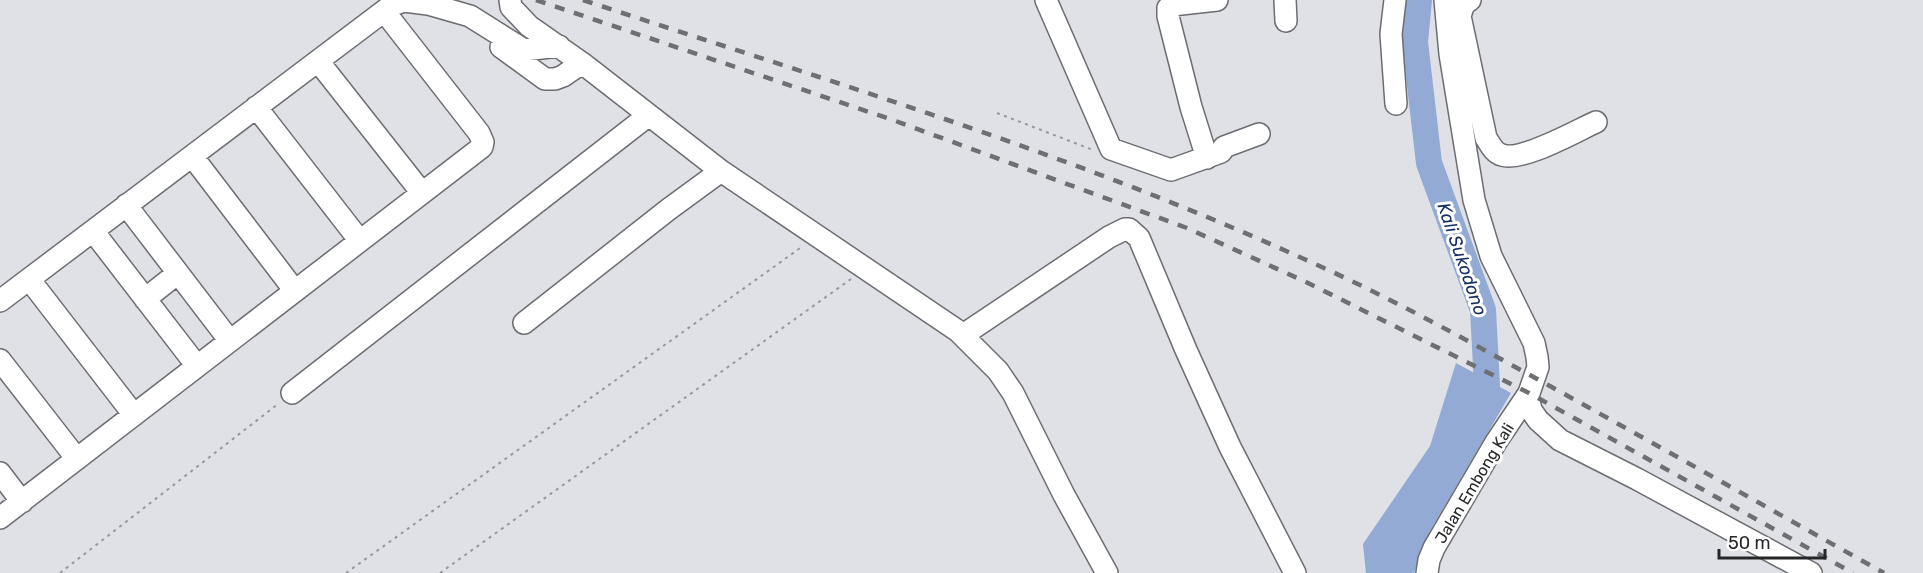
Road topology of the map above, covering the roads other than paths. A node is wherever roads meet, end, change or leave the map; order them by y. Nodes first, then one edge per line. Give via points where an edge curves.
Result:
1 (510, 0) edge
2 (1046, 0) edge
3 (1217, 0) edge
4 (1395, 0) edge
5 (1445, 0) edge
6 (1470, 0) edge
7 (447, 10) junction
8 (384, 11) junction
9 (559, 46) junction
10 (524, 50) junction
11 (318, 61) junction
12 (582, 63) junction
13 (545, 79) junction
14 (1396, 104) dead end
15 (256, 107) junction
16 (649, 115) junction
17 (1596, 122) dead end
18 (1259, 134) dead end
19 (192, 156) junction
20 (1207, 158) junction
21 (721, 171) junction
22 (422, 193) junction
23 (126, 205) junction
24 (93, 231) junction
25 (360, 241) junction
26 (178, 273) junction
27 (29, 279) junction
28 (295, 291) junction
29 (145, 298) junction
30 (0, 301) edge
31 (524, 323) dead end
32 (963, 335) junction
33 (230, 341) junction
34 (0, 360) edge
35 (197, 366) junction
36 (292, 393) road end
37 (1528, 396) junction
38 (134, 415) junction
39 (77, 459) junction
40 (0, 473) edge
41 (22, 501) junction
42 (0, 518) edge
43 (1802, 571) edge
44 (1107, 573) edge
45 (1295, 573) edge
46 (1427, 573) edge

1 - 9 street via 511,7 529,26
2 - 20 street via 1111,149 1171,170
3 - 20 street via 1168,8
4 - 14 street via 1391,34
5 - 37 street, Jalan Embong Kali via 1474,200 1491,256 1538,357
6 - 17 street via 1460,16 1486,138 1492,148 1510,156 1535,150
7 - 8 street via 404,2
7 - 10 street via 470,16
7 - 13 street
8 - 11 street
8 - 22 street via 483,142 482,147
9 - 10 street
9 - 12 street
10 - 13 street
11 - 15 street
11 - 22 street
12 - 13 street via 563,76
12 - 16 street
15 - 19 street
15 - 25 street
16 - 21 street
16 - 36 street
18 - 20 street
19 - 23 street
19 - 28 street
21 - 31 street
21 - 32 street
22 - 25 street
23 - 24 street
23 - 26 street
24 - 27 street
24 - 29 street
25 - 28 street
26 - 29 street
26 - 33 street
27 - 30 street
27 - 38 street
28 - 33 street
29 - 35 street
32 - 44 street via 998,371 1013,393
32 - 45 street via 1109,237 1129,229 1139,238 1225,436
33 - 35 street
34 - 39 street
35 - 38 street
37 - 43 street via 1538,420 1560,440
37 - 46 street, Jalan Embong Kali via 1444,531 1429,560
38 - 39 street
39 - 41 street
40 - 41 street
41 - 42 street

